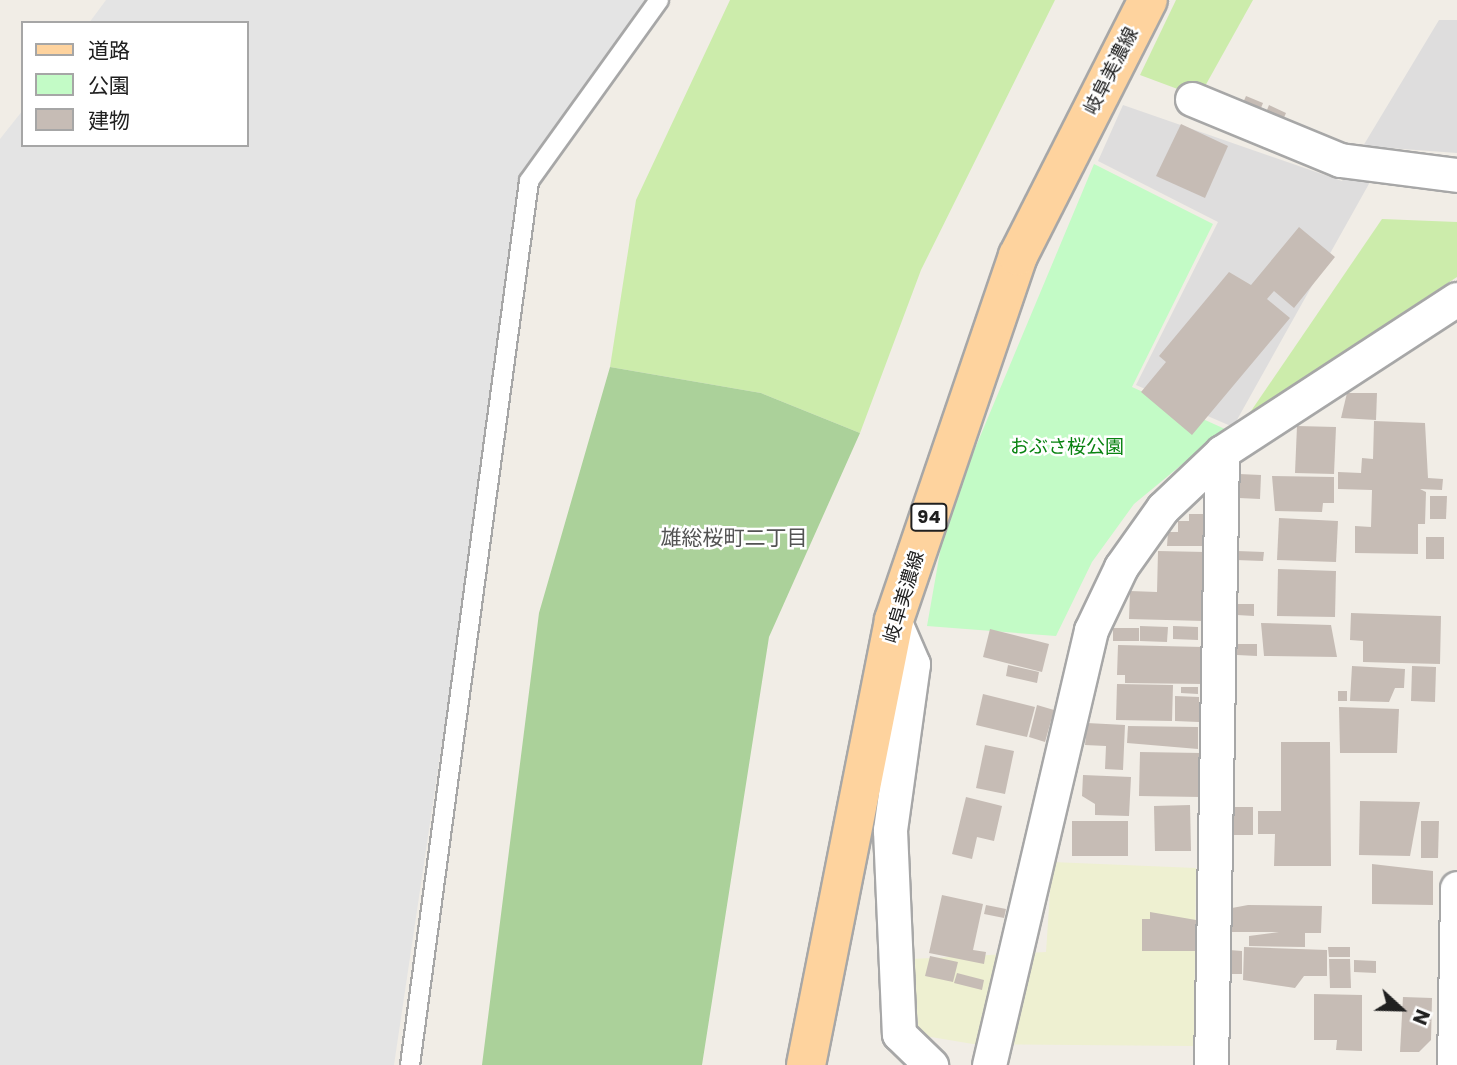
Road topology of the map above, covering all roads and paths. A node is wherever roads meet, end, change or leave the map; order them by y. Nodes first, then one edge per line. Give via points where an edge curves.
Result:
1 (659, 0) edge
2 (1148, 0) edge
3 (1192, 99) dead end
4 (1457, 175) edge
5 (1457, 299) edge
6 (1222, 452) junction
7 (894, 620) junction
8 (1457, 888) edge
9 (410, 1065) edge
10 (806, 1065) edge
11 (931, 1065) edge
12 (989, 1065) edge
13 (1211, 1065) edge
14 (1454, 1065) edge

1 - 9 lane via 529,181
2 - 7 main road, 岐阜美濃線 / 94 via 1018,256
3 - 4 street via 1340,160
5 - 6 street
6 - 12 street via 1163,508 1121,567 1091,630
6 - 13 street
7 - 10 main road, 岐阜美濃線 / 94
7 - 11 street via 914,664 890,831 899,1034
8 - 14 street

